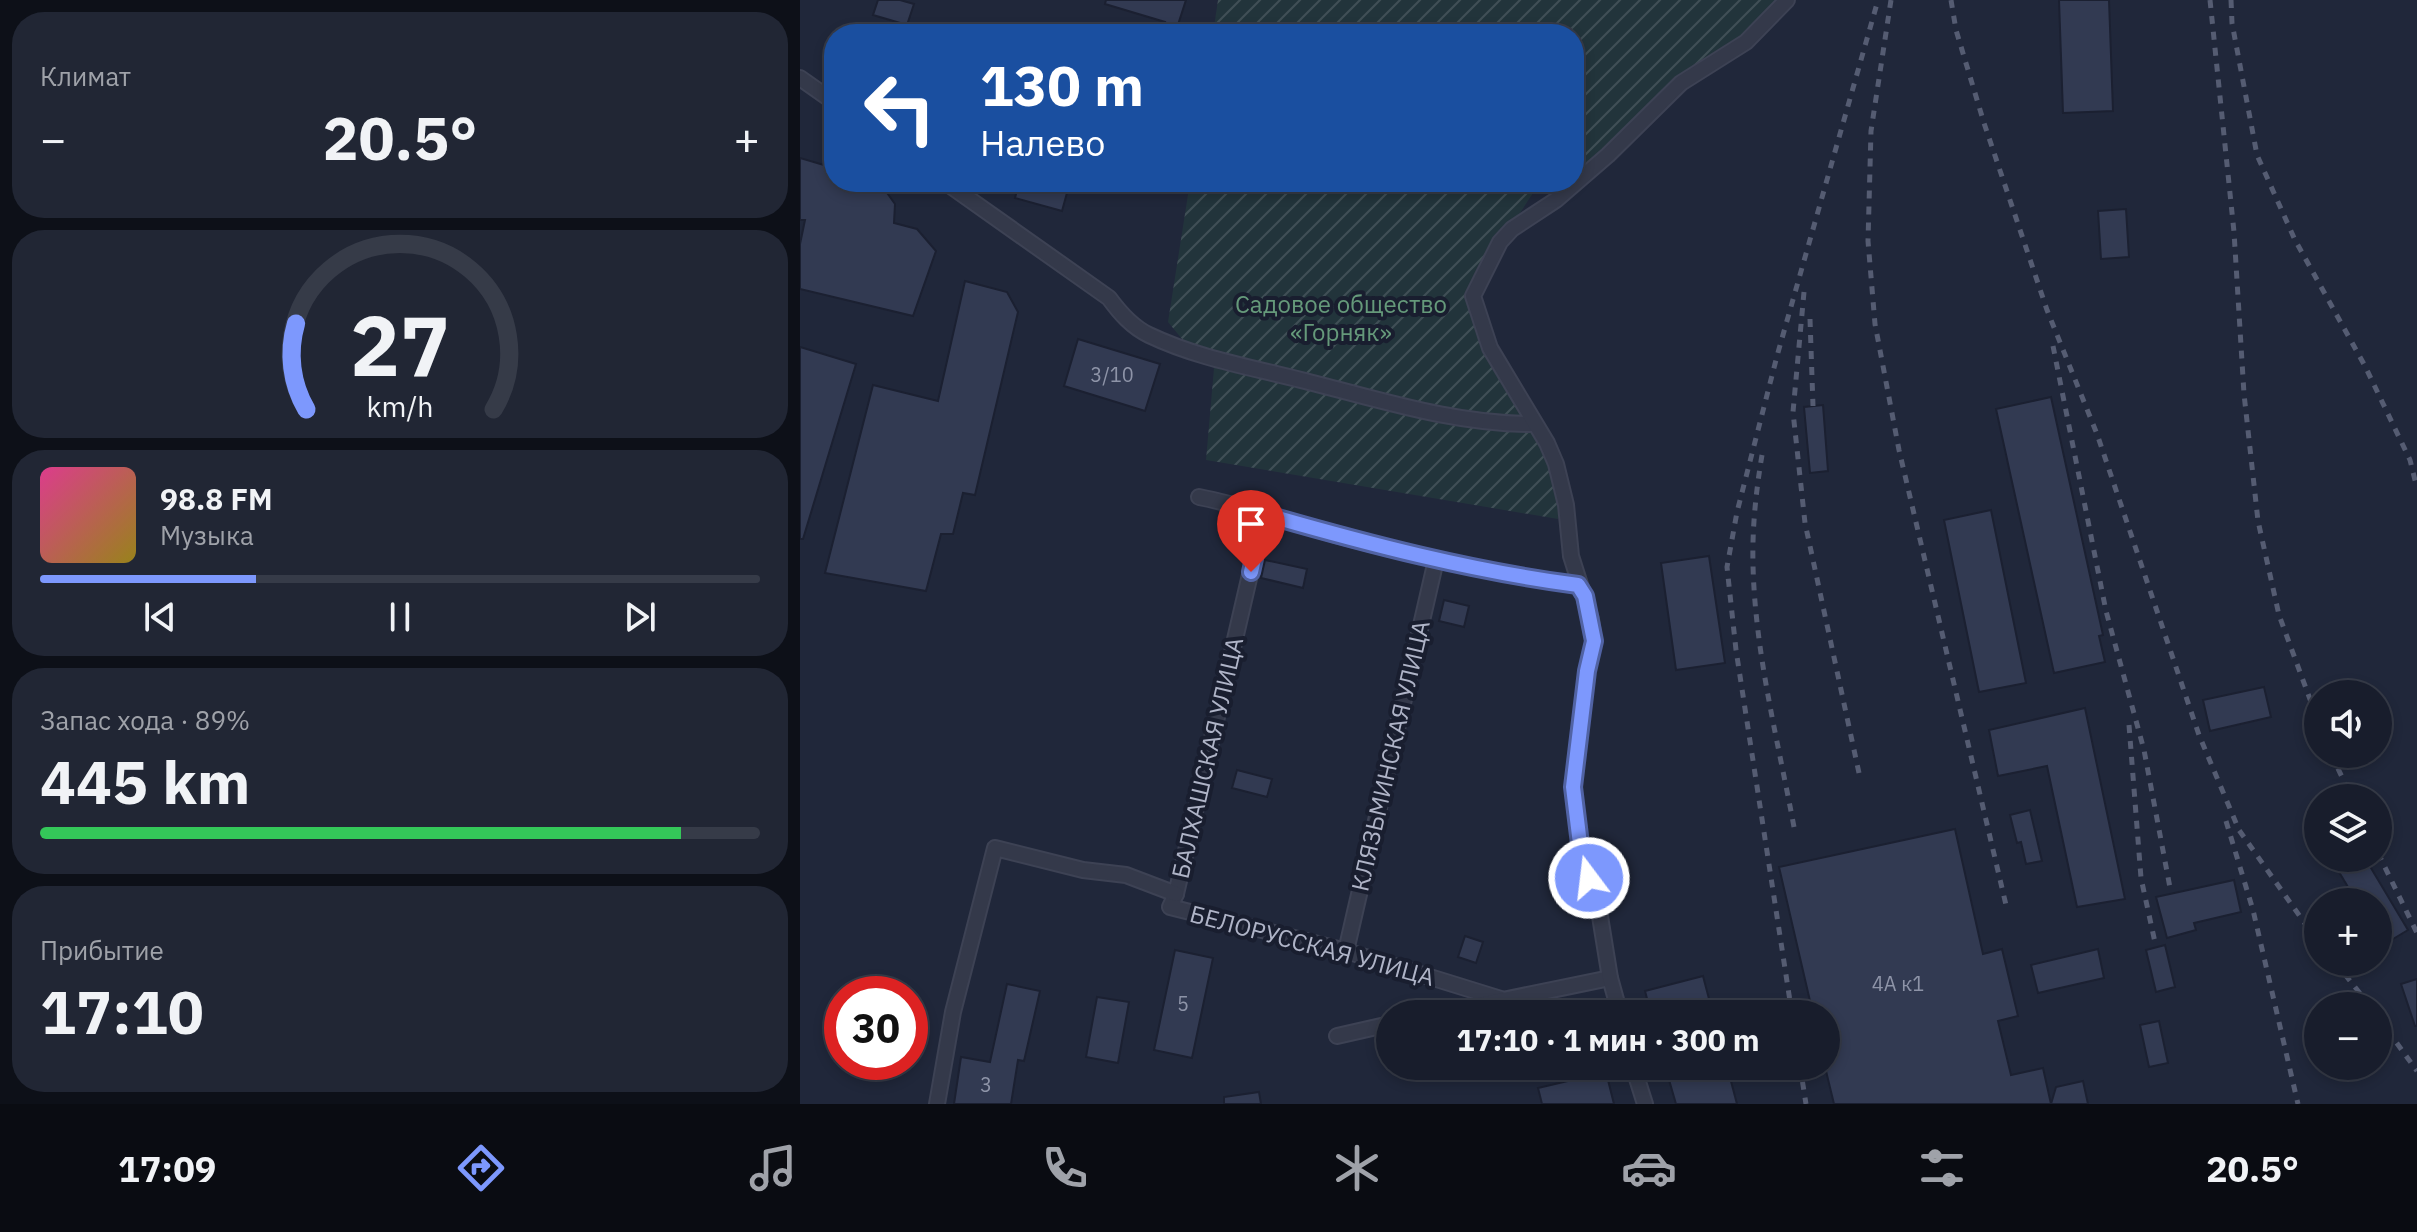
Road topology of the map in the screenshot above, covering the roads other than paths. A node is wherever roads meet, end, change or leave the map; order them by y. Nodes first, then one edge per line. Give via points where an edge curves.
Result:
1 (1787, 0) edge
2 (800, 78) edge
3 (824, 95) edge
4 (1584, 176) edge
5 (959, 192) edge
6 (1565, 192) edge
7 (1535, 424) junction
8 (1199, 497) dead end
9 (1264, 514) junction
10 (1436, 560) junction
11 (1578, 585) junction
12 (1173, 901) junction
13 (1346, 951) junction
14 (1610, 978) junction
15 (1501, 999) junction
16 (1497, 1000) edge
17 (1616, 1000) edge
18 (1376, 1027) edge
19 (1337, 1036) dead end
20 (1637, 1080) edge
21 (937, 1104) edge
22 (1645, 1104) edge

1 - 4 street via 1746,42 1681,83
2 - 3 street
5 - 7 street via 1109,298 1131,323 1187,351 1416,410 1499,425
6 - 7 street via 1500,242 1473,296 1490,348
7 - 11 street via 1563,484
8 - 9 street
9 - 10 street
9 - 12 street, БАЛХАШСКАЯ УЛИЦА
10 - 11 street
10 - 13 street, КЛЯЗЬМИНСКАЯ УЛИЦА
11 - 14 street via 1594,641 1573,787 1581,852 1598,904
12 - 13 street, БЕЛОРУССКАЯ УЛИЦА
12 - 21 street, БЕЛОРУССКАЯ УЛИЦА via 1126,875 995,848 953,1012
13 - 15 street, БЕЛОРУССКАЯ УЛИЦА
14 - 15 street
14 - 17 street
15 - 16 street
18 - 19 street
20 - 22 street

